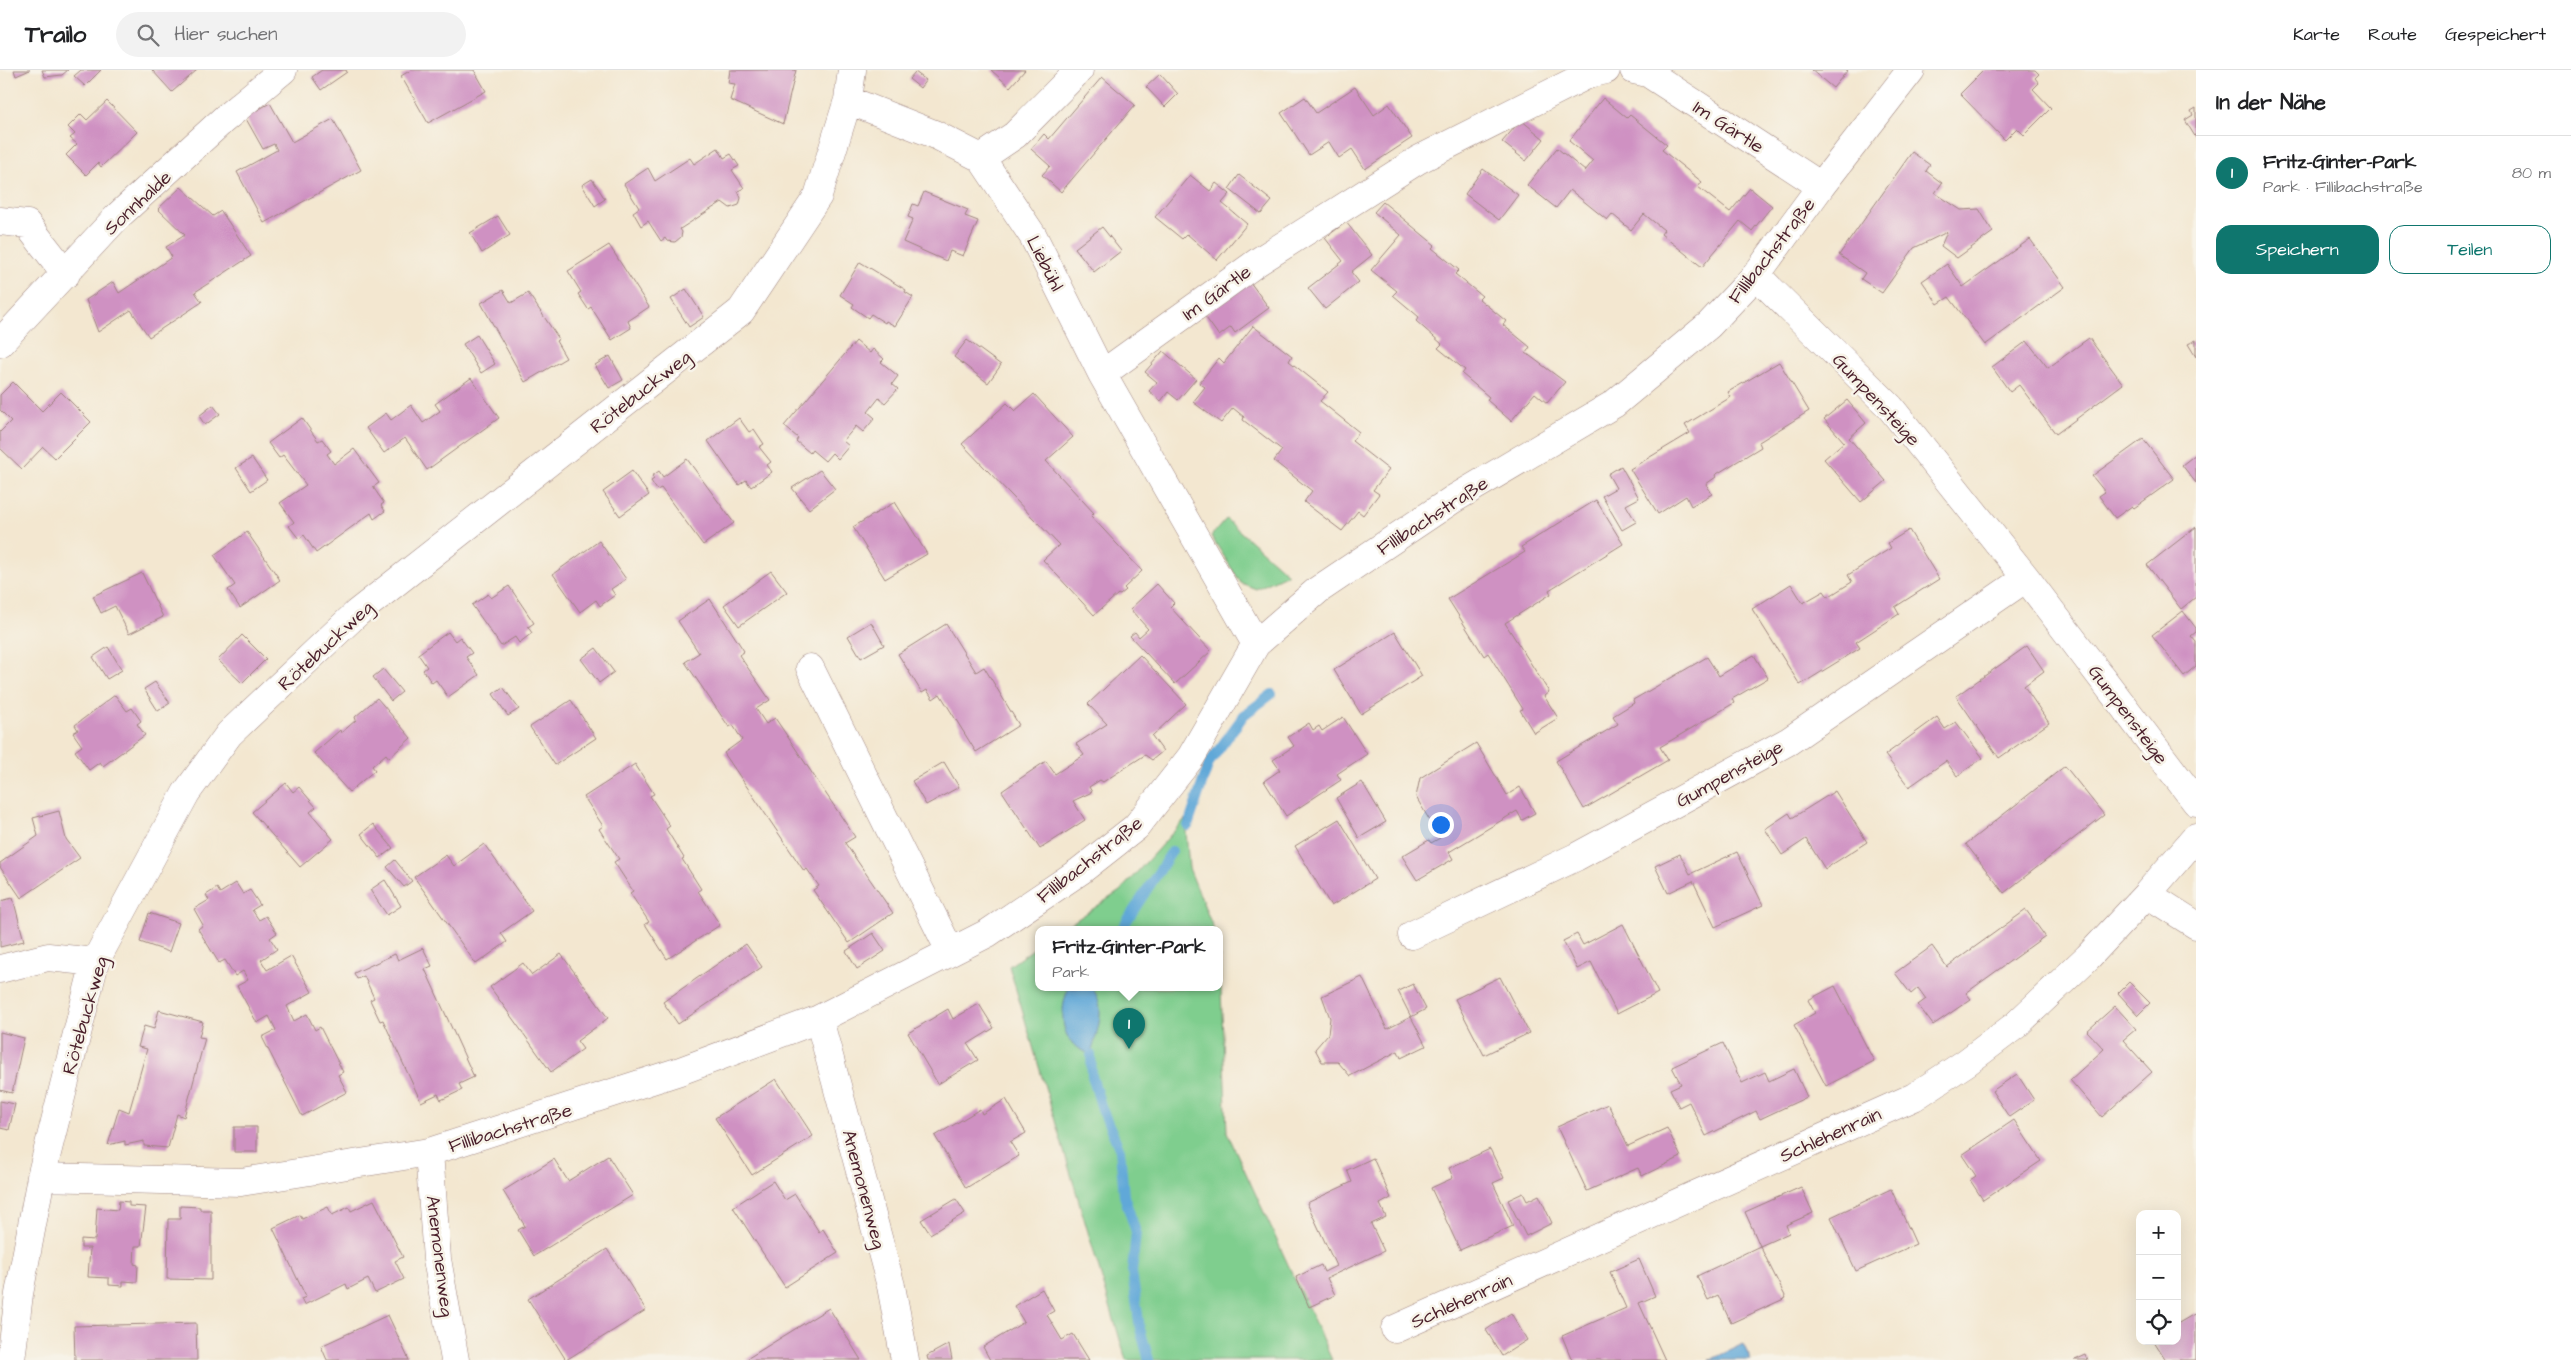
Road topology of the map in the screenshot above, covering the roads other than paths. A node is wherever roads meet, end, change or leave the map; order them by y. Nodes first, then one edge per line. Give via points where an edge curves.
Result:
1 (283, 70) edge
2 (852, 70) edge
3 (1079, 70) edge
4 (1606, 70) edge
5 (1634, 70) edge
6 (1911, 70) edge
7 (848, 100) junction
8 (981, 158) junction
9 (1821, 186) junction
10 (0, 221) edge
11 (66, 274) junction
12 (1756, 275) junction
13 (0, 343) edge
14 (1102, 374) junction
15 (2026, 578) junction
16 (1256, 644) junction
17 (810, 668) dead end
18 (2196, 802) edge
19 (2196, 837) edge
20 (2147, 894) junction
21 (2196, 925) edge
22 (1412, 935) dead end
23 (950, 951) junction
24 (96, 962) junction
25 (0, 969) edge
26 (819, 1019) junction
27 (429, 1152) junction
28 (41, 1177) junction
29 (1395, 1329) dead end
30 (11, 1360) edge
31 (455, 1360) edge
32 (905, 1360) edge

1 - 11 street, Sonnhalde via 118,216
2 - 7 street, Rötebuckweg
3 - 8 street via 1015,135
4 - 14 street, Im Gärtle via 1589,74 1418,160 1259,261
5 - 9 street, Im Gärtle via 1648,73
6 - 9 street, Fillibachstraße
7 - 8 street, Liebühl via 934,134
7 - 24 street, Rötebuckweg via 818,196 742,312 357,612 229,734 186,793
8 - 14 street, Liebühl via 1033,236
9 - 12 street, Fillibachstraße
10 - 11 street via 27,224
11 - 13 street, Sonnhalde
12 - 15 street, Gumpensteige via 1890,407
12 - 16 street, Fillibachstraße via 1710,325 1614,404 1452,500 1380,548 1318,590
14 - 16 street
15 - 18 street, Gumpensteige
15 - 22 street, Gumpensteige via 1789,741 1576,857
16 - 23 street, Fillibachstraße via 1191,758 1136,827 1028,907 988,933
17 - 23 street
19 - 20 street, Schlehenrain
20 - 21 street
20 - 29 street, Schlehenrain via 2088,957 2016,1025 1914,1096
23 - 26 street, Fillibachstraße
24 - 25 street via 48,957
24 - 28 street, Rötebuckweg
26 - 27 street, Fillibachstraße via 680,1071
26 - 32 street, Anemonenweg via 891,1286
27 - 28 street, Fillibachstraße via 241,1182
27 - 31 street, Anemonenweg via 438,1259
28 - 30 street, Rötebuckweg via 19,1294

